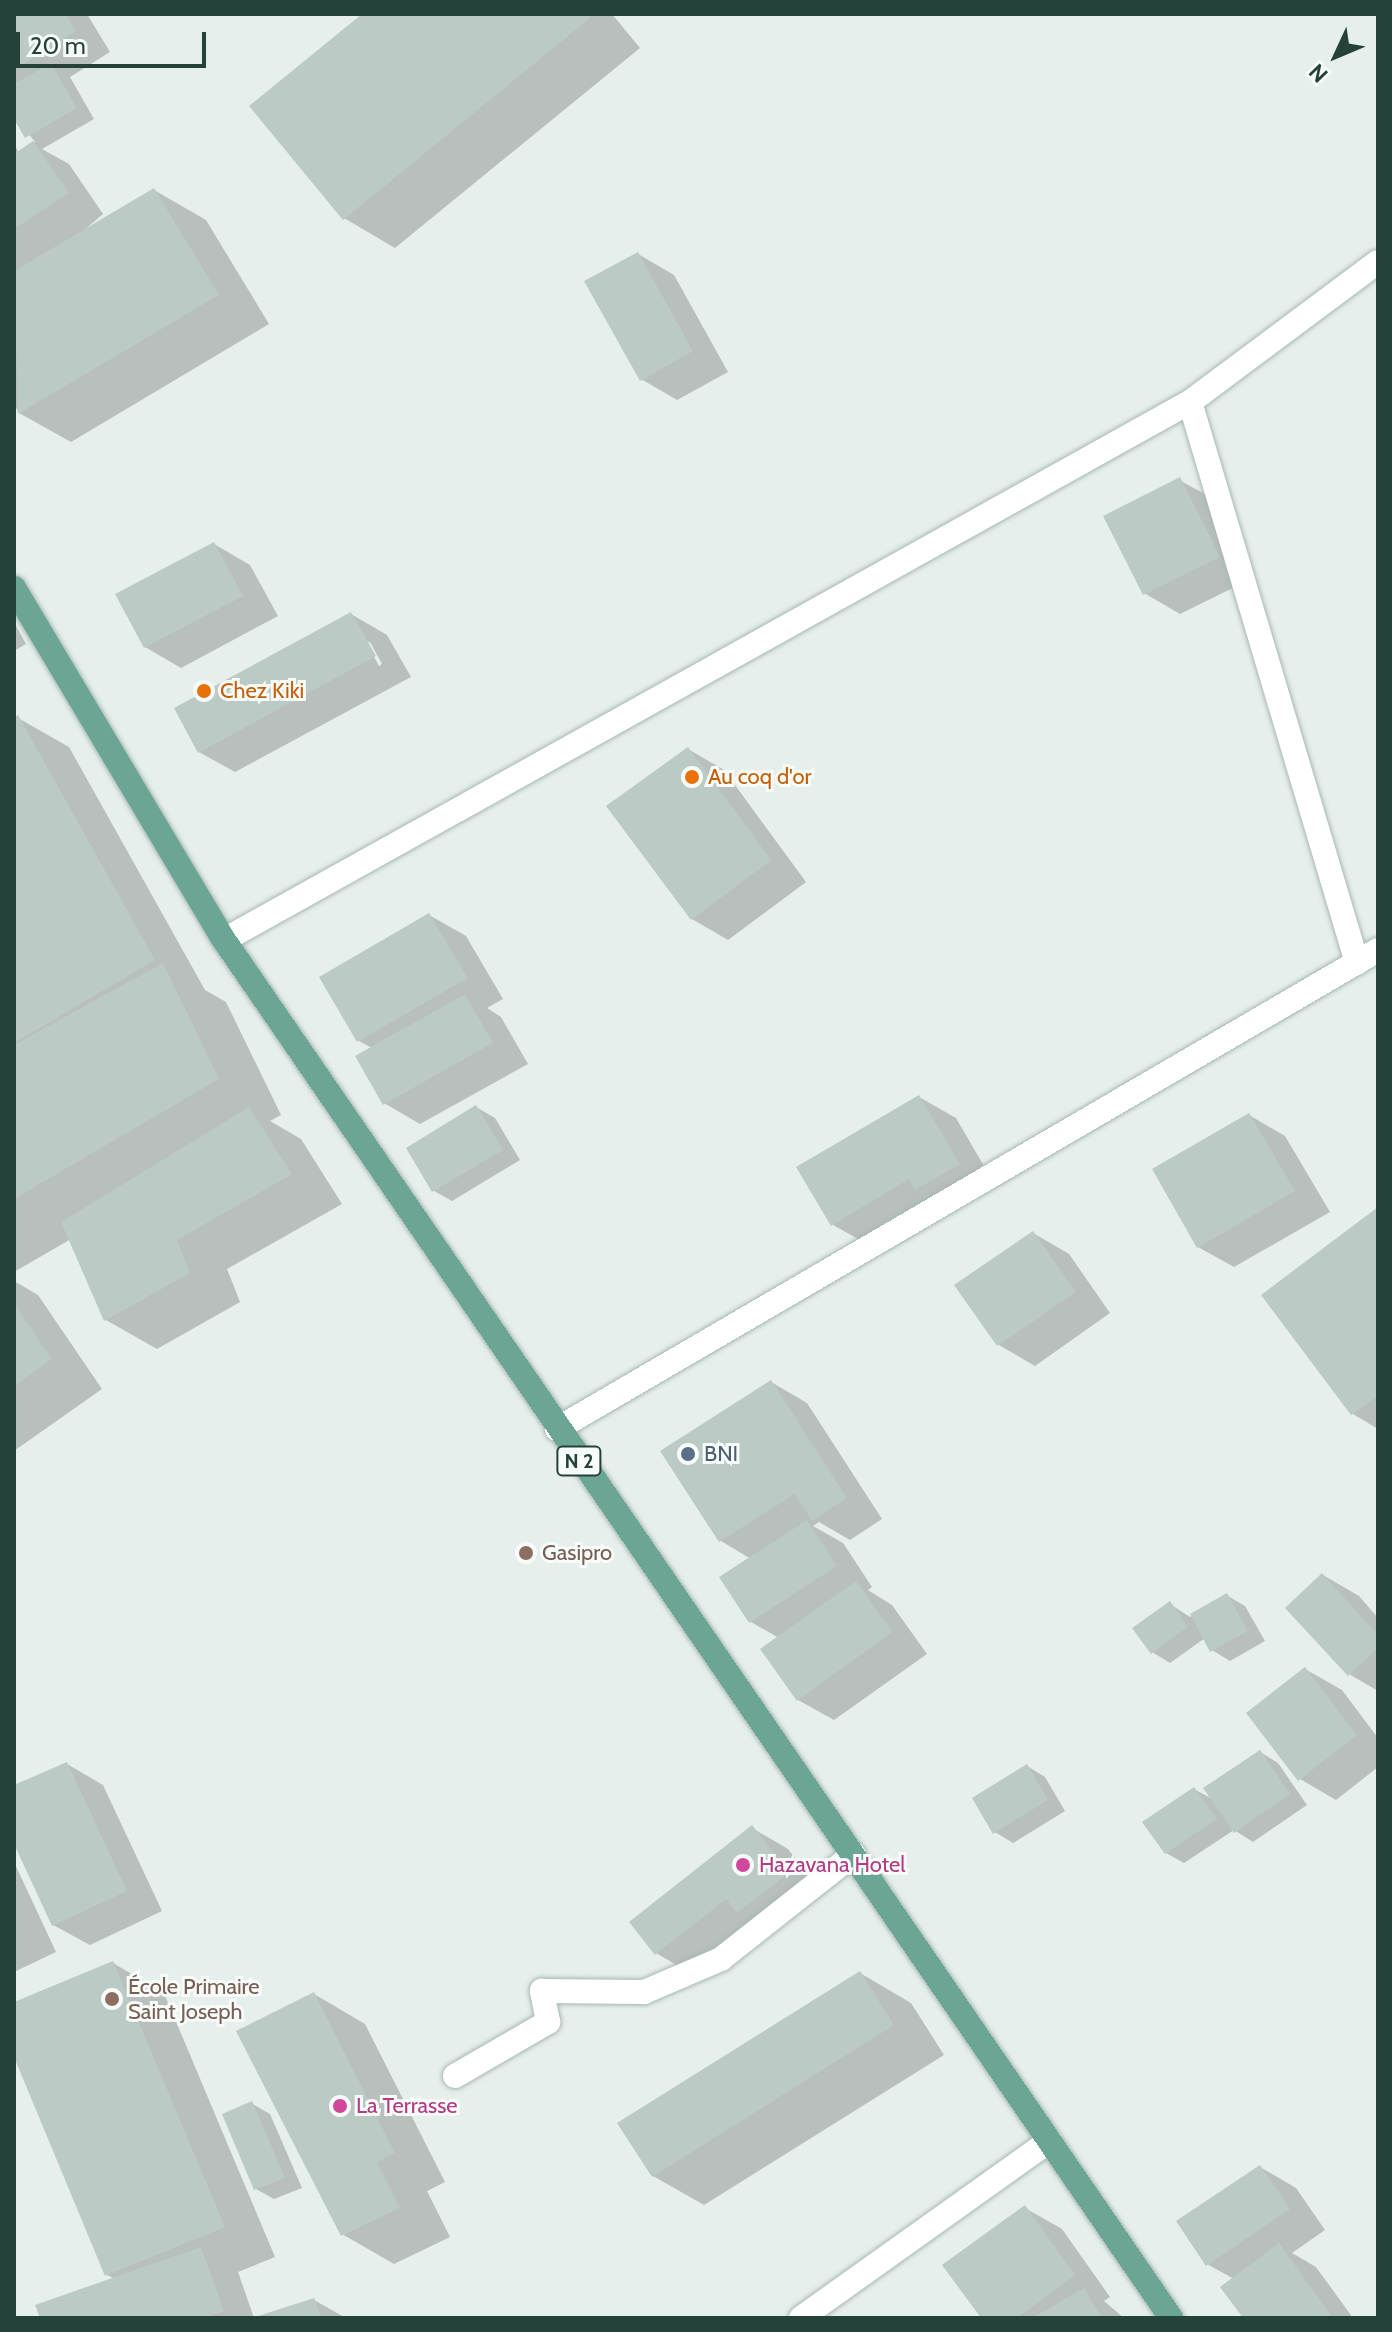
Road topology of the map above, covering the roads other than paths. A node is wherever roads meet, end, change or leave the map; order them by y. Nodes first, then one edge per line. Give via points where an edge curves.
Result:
1 (1378, 262) edge
2 (1190, 402) junction
3 (14, 588) edge
4 (224, 940) junction
5 (1378, 950) edge
6 (1357, 963) junction
7 (557, 1429) junction
8 (854, 1854) junction
9 (455, 2076) dead end
10 (1049, 2141) junction
11 (801, 2318) edge
12 (1171, 2318) edge

1 - 2 street
2 - 4 street
2 - 6 street
3 - 4 main road, N 2
4 - 7 main road, N 2
5 - 6 street
6 - 7 street
7 - 8 main road, N 2
8 - 9 street via 721,1959 644,1992 542,1991 548,2022
8 - 10 main road, N 2
10 - 11 street
10 - 12 main road, N 2

